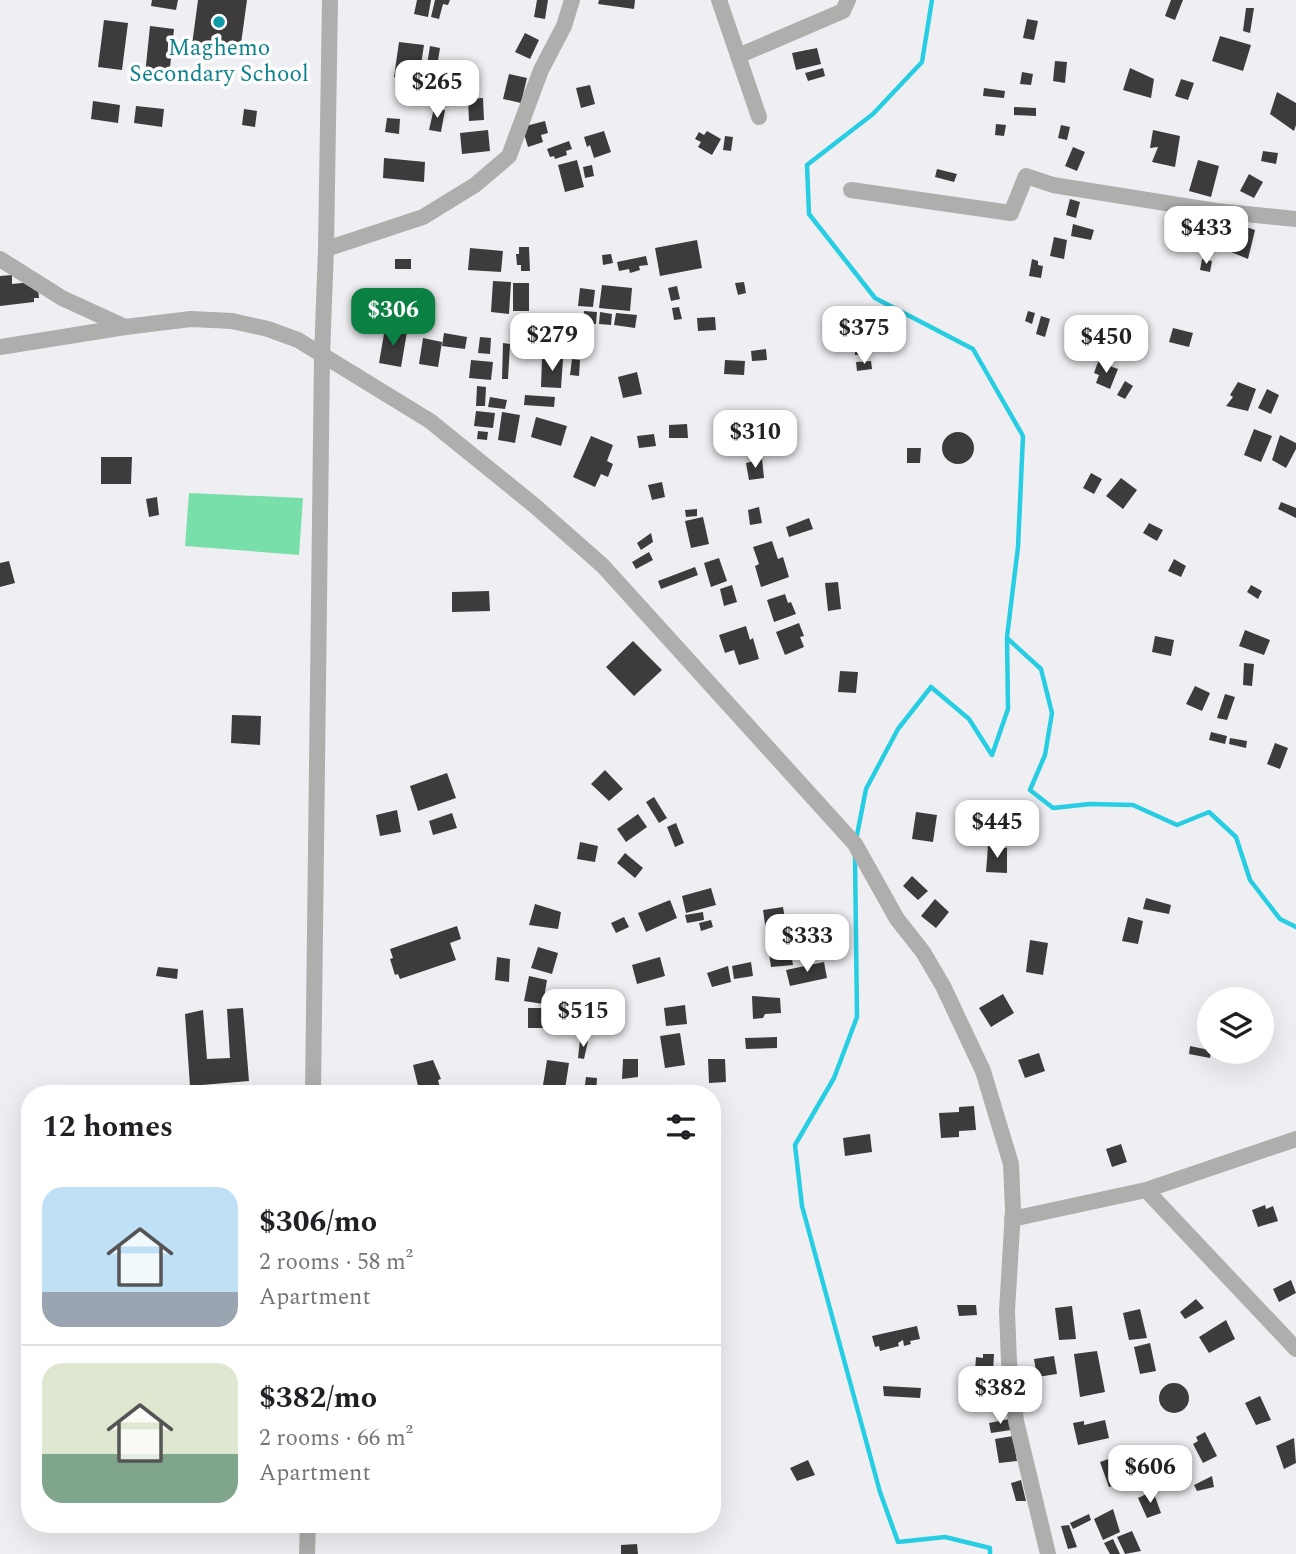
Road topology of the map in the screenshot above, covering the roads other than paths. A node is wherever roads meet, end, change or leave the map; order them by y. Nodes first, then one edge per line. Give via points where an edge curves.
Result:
1 (330, 0) edge
2 (572, 0) edge
3 (719, 0) edge
4 (848, 0) edge
5 (738, 56) junction
6 (759, 117) dead end
7 (851, 190) dead end
8 (1296, 219) edge
9 (326, 249) junction
10 (0, 259) edge
11 (125, 327) junction
12 (0, 347) edge
13 (322, 356) junction
14 (313, 1085) edge
15 (1296, 1139) edge
16 (1146, 1190) junction
17 (1012, 1219) junction
18 (1296, 1349) edge
19 (308, 1533) edge
20 (307, 1554) edge
21 (1048, 1554) edge

1 - 9 street
2 - 9 street via 509,156 475,185 424,217
3 - 5 street
4 - 5 street via 843,10
5 - 6 street
7 - 8 street via 1010,213 1026,176 1053,185 1202,209
9 - 13 street
10 - 11 street via 62,299
11 - 12 street
11 - 13 street via 191,319 232,321 298,340
13 - 14 street
13 - 17 street via 430,421 603,566 855,844 897,919 943,986 983,1071 1011,1164
15 - 16 street
16 - 17 street
16 - 18 street
17 - 21 street via 1009,1362 1016,1421
19 - 20 street

